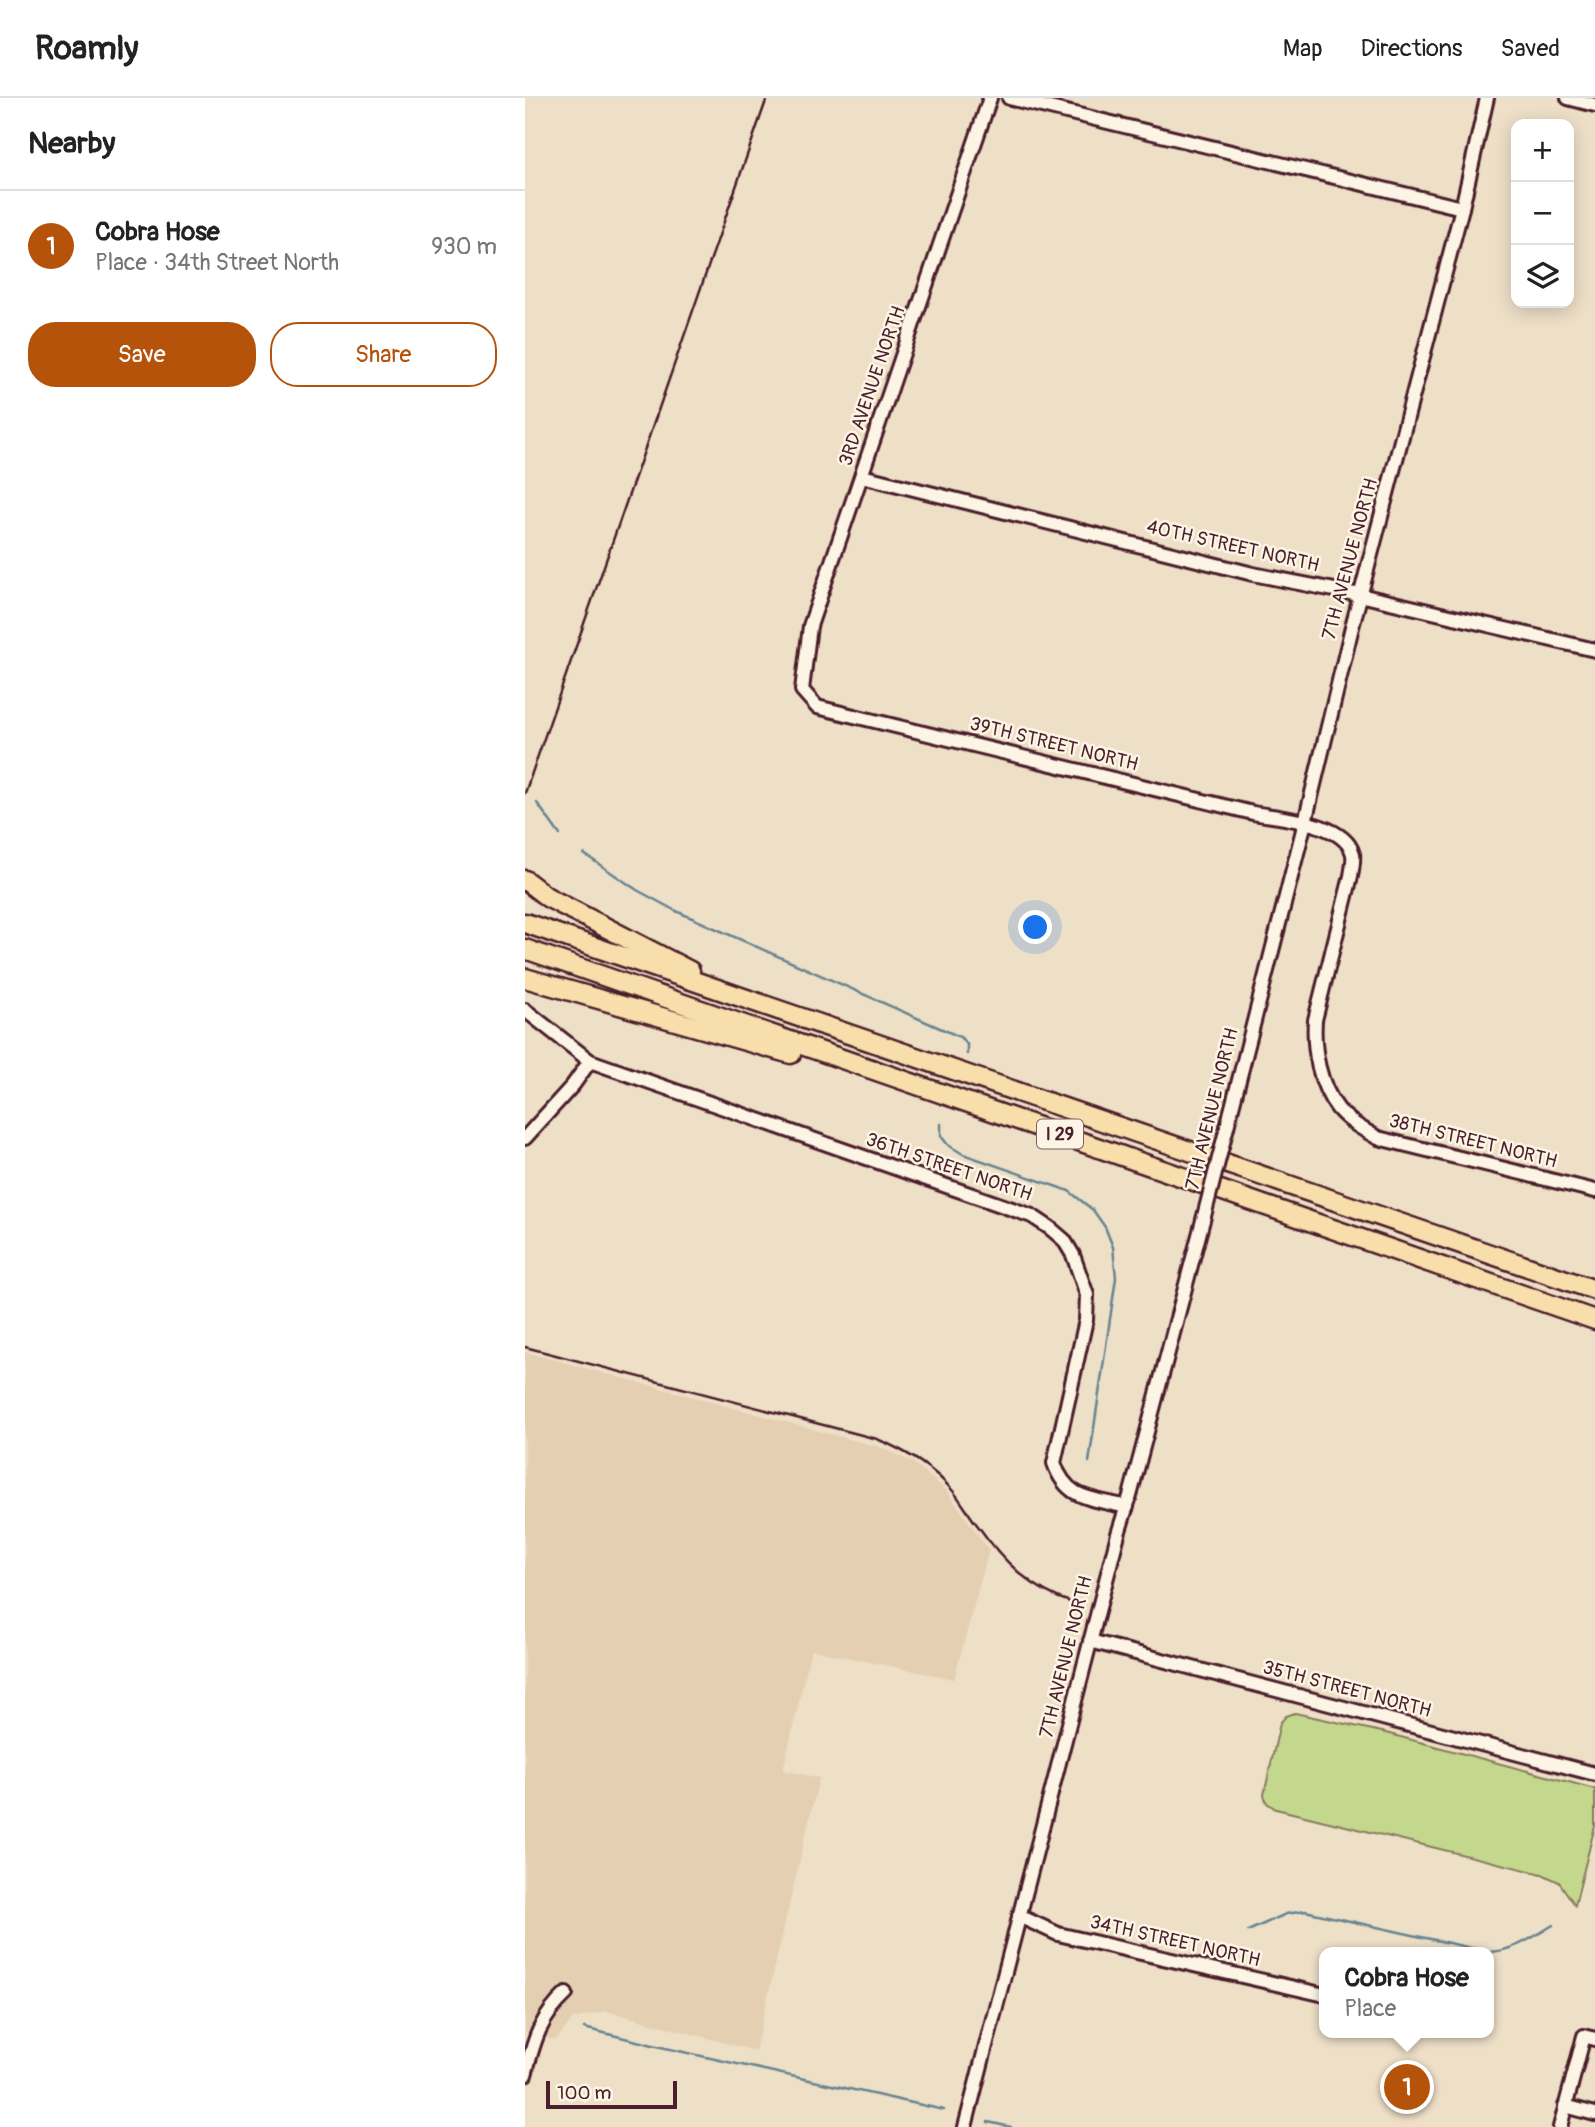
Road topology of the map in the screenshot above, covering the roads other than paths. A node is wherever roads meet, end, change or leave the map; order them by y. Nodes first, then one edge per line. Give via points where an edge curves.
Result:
1 (990, 98) edge
2 (1009, 98) edge
3 (1487, 98) edge
4 (1568, 98) edge
5 (1595, 105) edge
6 (1462, 208) junction
7 (862, 476) junction
8 (1360, 595) junction
9 (1595, 650) edge
10 (802, 690) joint
11 (1305, 822) junction
12 (525, 880) edge
13 (525, 923) edge
14 (525, 949) edge
15 (525, 978) edge
16 (745, 1000) junction
17 (525, 1010) edge
18 (590, 1061) junction
19 (983, 1108) junction
20 (525, 1138) edge
21 (1595, 1191) edge
22 (1595, 1288) edge
23 (1595, 1320) edge
24 (1126, 1507) junction
25 (1090, 1641) junction
26 (1595, 1773) edge
27 (1019, 1916) junction
28 (566, 1994) dead end
29 (1319, 1994) edge
30 (1589, 2038) edge
31 (525, 2075) edge
32 (1565, 2106) junction
33 (1595, 2113) edge
34 (964, 2127) edge
35 (1560, 2127) edge

1 - 7 street, 3RD AVENUE NORTH
2 - 6 street
3 - 6 street, 7TH AVENUE NORTH
4 - 5 street
6 - 8 street, 7TH AVENUE NORTH
7 - 8 street, 40TH STREET NORTH
7 - 10 street, 3RD AVENUE NORTH via 810,626
8 - 9 street, 40TH STREET NORTH
8 - 11 street, 7TH AVENUE NORTH
10 - 11 street, 39TH STREET NORTH via 817,707
11 - 21 street, 38TH STREET NORTH via 1333,831 1353,855 1315,1020 1318,1063 1338,1109 1378,1138
11 - 24 street, 7TH AVENUE NORTH, bridge
12 - 16 highway via 547,897
13 - 16 highway, I 29
14 - 19 highway, I 29
15 - 19 highway via 892,1086
16 - 22 highway, I 29
17 - 18 street, 36TH STREET NORTH
18 - 20 street
18 - 24 street, 36TH STREET NORTH via 1032,1216 1050,1228 1073,1255 1087,1295 1086,1320 1054,1463 1069,1490
19 - 23 highway, I 29
24 - 25 street, 7TH AVENUE NORTH
25 - 26 street, 35TH STREET NORTH
25 - 27 street, 7TH AVENUE NORTH
27 - 29 street, 34TH STREET NORTH via 1058,1934
27 - 34 street, 7TH AVENUE NORTH
28 - 31 street via 537,2032
30 - 32 street
32 - 33 street
32 - 35 street

